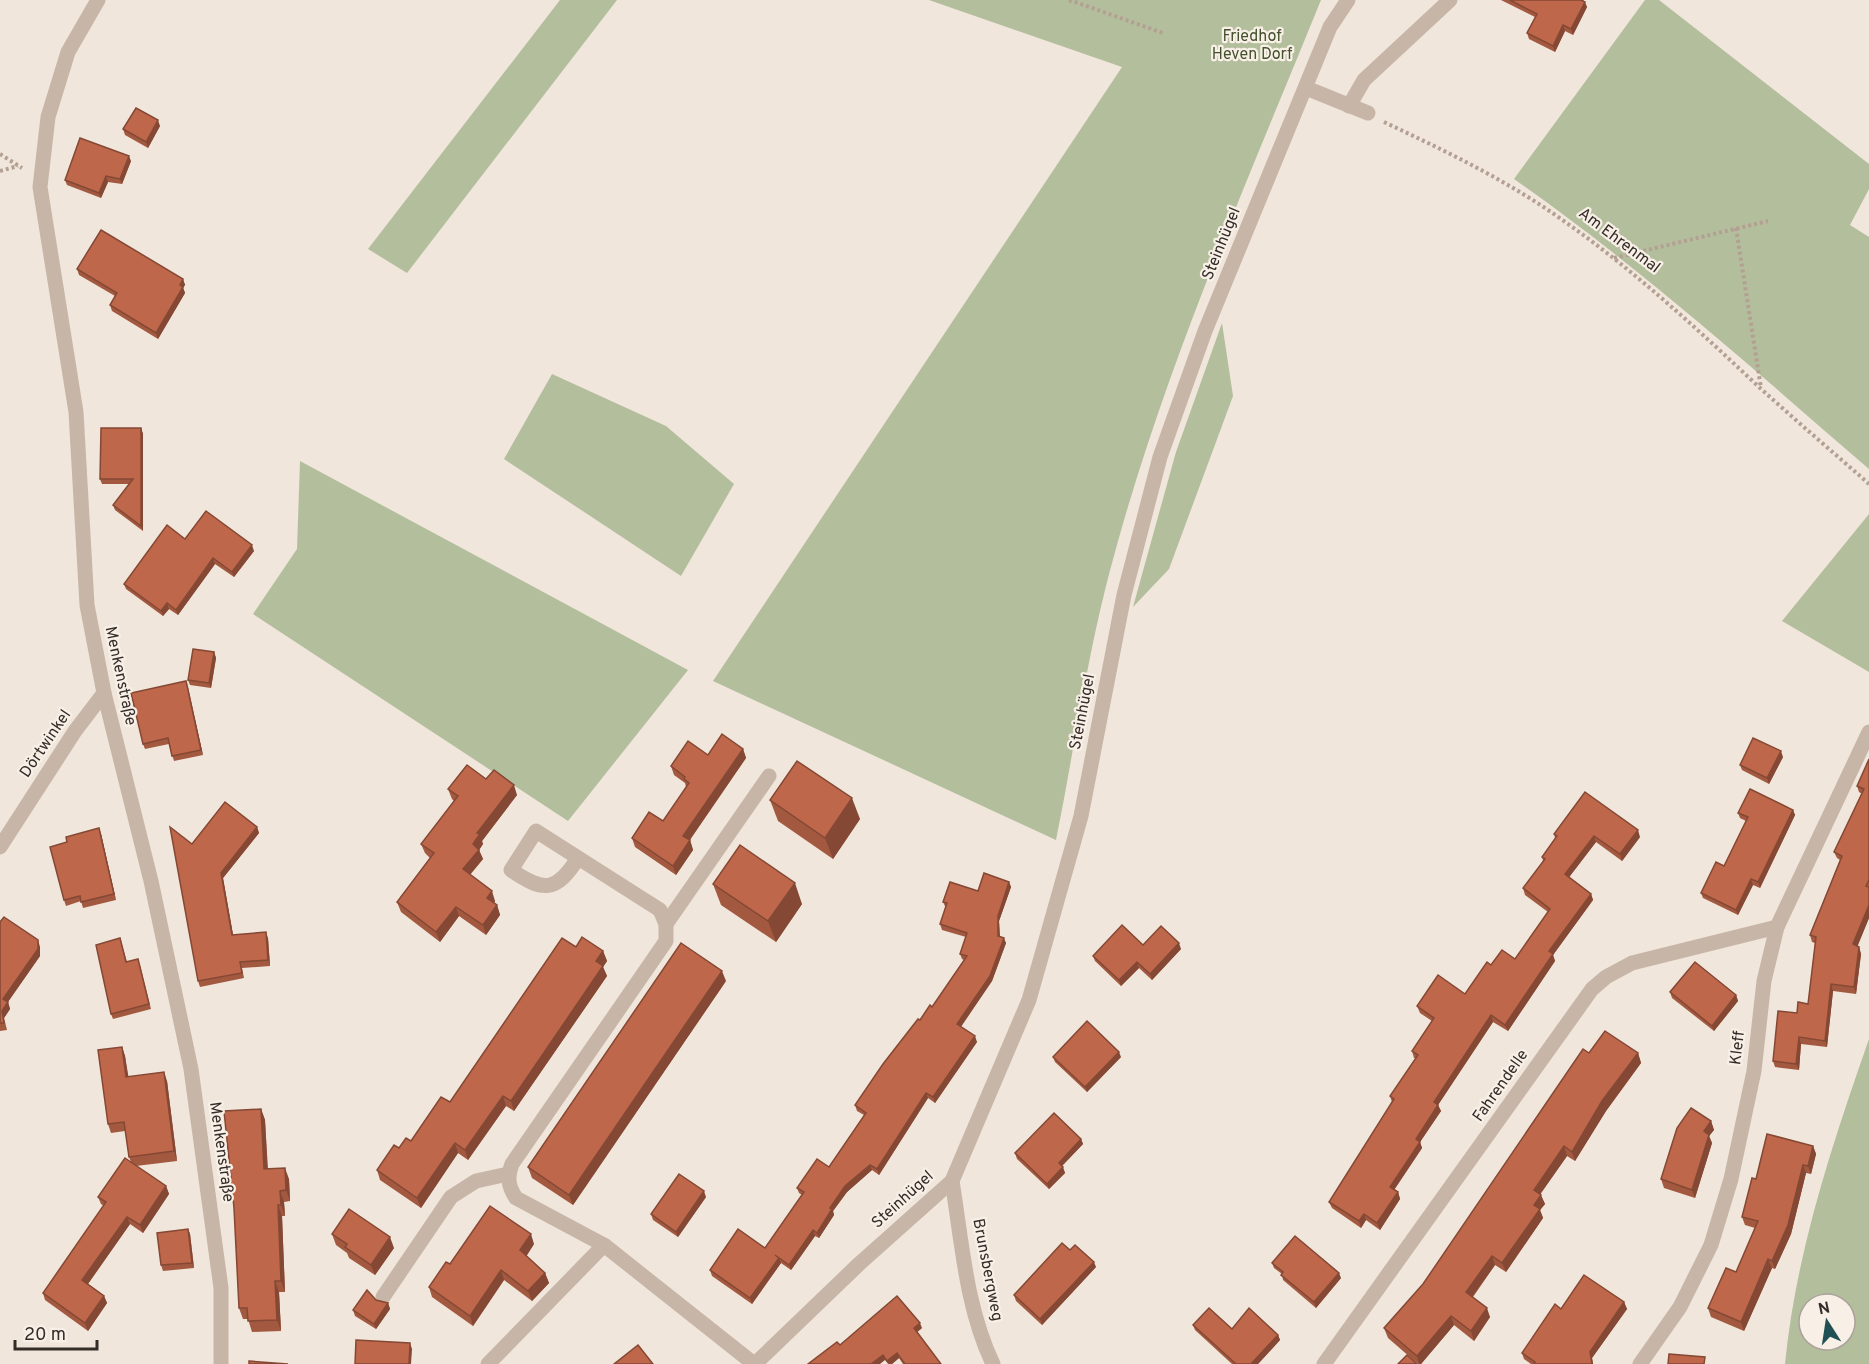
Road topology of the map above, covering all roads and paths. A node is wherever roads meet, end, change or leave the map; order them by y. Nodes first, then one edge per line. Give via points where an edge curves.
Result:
1 (98, 0) edge
2 (1069, 0) edge
3 (1348, 0) edge
4 (1450, 0) edge
5 (1163, 33) dead end
6 (1306, 88) junction
7 (1349, 106) junction
8 (1368, 113) joint
9 (19, 166) dead end
10 (0, 171) edge
11 (1768, 221) dead end
12 (1736, 228) junction
13 (1613, 258) junction
14 (1762, 389) junction
15 (1869, 484) edge
16 (104, 693) junction
17 (1869, 732) edge
18 (769, 776) dead end
19 (0, 848) edge
20 (578, 858) dead end
21 (666, 924) junction
22 (1777, 927) junction
23 (508, 1174) junction
24 (952, 1181) junction
25 (604, 1245) junction
26 (383, 1297) dead end
27 (221, 1364) edge
28 (488, 1364) edge
29 (754, 1364) edge
30 (993, 1364) edge
31 (1324, 1364) edge
32 (1640, 1364) edge

1 - 16 street, Menkenstraße via 68,52 48,117 40,187 76,412 85,592
2 - 5 path
3 - 6 street, Steinhügel via 1330,27
4 - 7 street via 1364,80
6 - 7 street
6 - 24 street, Steinhügel via 1205,331 1160,457 1124,595 1081,816 1029,1000
7 - 8 street
8 - 13 path, Am Ehrenmal via 1481,168
9 - 10 path
11 - 12 path
12 - 13 path
12 - 14 path
13 - 14 path, Am Ehrenmal via 1684,315
14 - 15 path, Am Ehrenmal
16 - 19 street, Dörtwinkel
16 - 27 street, Menkenstraße via 151,880 191,1069 221,1288
17 - 22 street, Kleff
18 - 21 street
20 - 21 street via 660,910
21 - 23 street via 666,941
22 - 31 street, Fahrendelle via 1632,963 1592,989
22 - 32 street, Kleff via 1764,981 1754,1071 1731,1179 1711,1245 1680,1307
23 - 25 street, Steinhügel via 509,1187 516,1198
23 - 26 street via 476,1181 451,1197
24 - 29 street, Steinhügel
24 - 30 street, Brunsbergweg via 971,1294
25 - 28 street
25 - 29 street, Steinhügel

